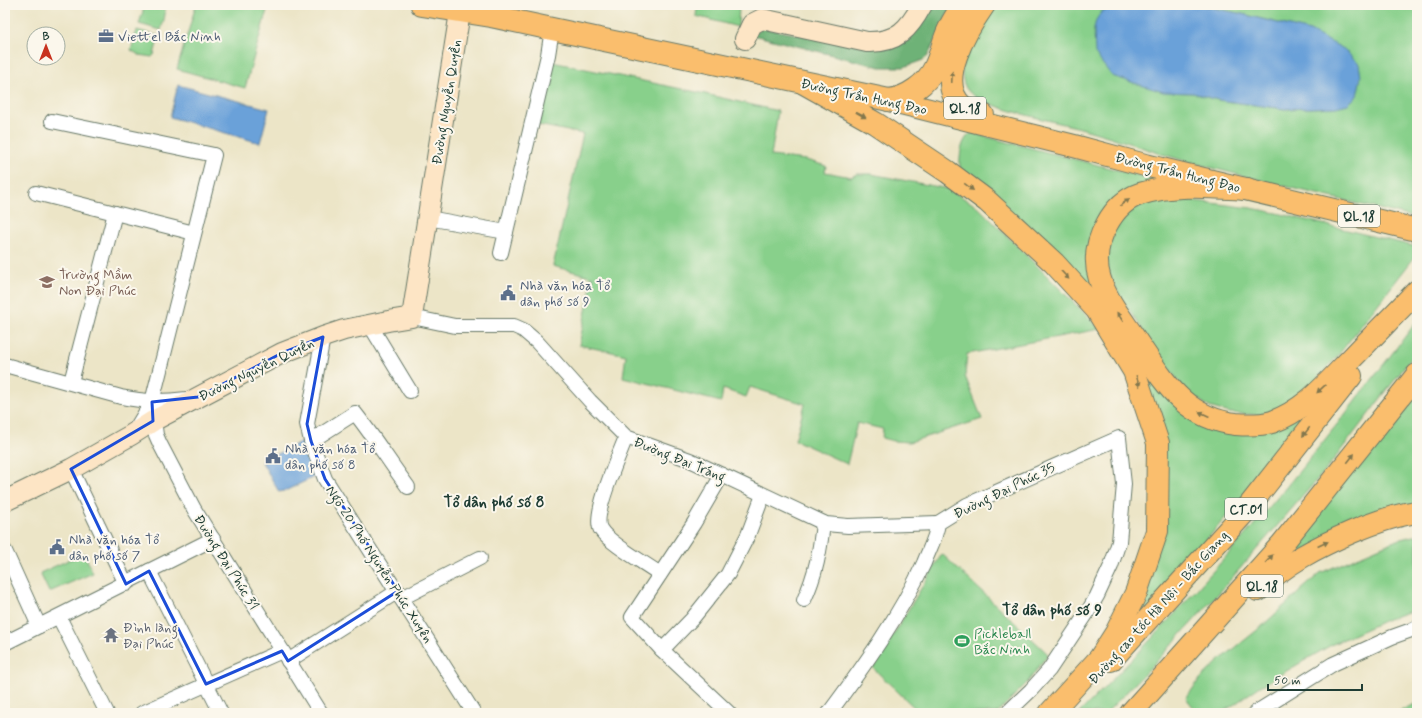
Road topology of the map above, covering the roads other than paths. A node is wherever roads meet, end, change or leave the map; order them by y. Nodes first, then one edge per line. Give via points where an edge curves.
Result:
1 (422, 5) edge
2 (922, 5) edge
3 (962, 5) edge
4 (984, 5) edge
5 (460, 12) junction
6 (552, 29) junction
7 (745, 38) dead end
8 (802, 82) junction
9 (889, 100) junction
10 (52, 121) dead end
11 (1074, 146) junction
12 (1247, 189) junction
13 (36, 193) dead end
14 (115, 213) junction
15 (428, 218) junction
16 (1417, 230) edge
17 (506, 232) junction
18 (194, 233) junction
19 (501, 253) dead end
20 (1417, 292) edge
21 (412, 318) junction
22 (370, 325) junction
23 (323, 337) junction
24 (5, 364) edge
25 (1417, 375) edge
26 (72, 382) junction
27 (410, 391) dead end
28 (152, 411) junction
29 (626, 437) junction
30 (311, 441) junction
31 (71, 469) junction
32 (722, 475) junction
33 (408, 487) dead end
34 (763, 495) junction
35 (5, 501) edge
36 (1417, 512) edge
37 (823, 523) junction
38 (938, 523) junction
39 (213, 539) junction
40 (5, 551) edge
41 (480, 558) dead end
42 (149, 572) junction
43 (660, 574) junction
44 (126, 584) junction
45 (400, 595) junction
46 (804, 600) dead end
47 (59, 617) junction
48 (39, 626) junction
49 (1417, 628) edge
50 (5, 643) edge
51 (662, 650) junction
52 (285, 656) junction
53 (206, 684) junction
54 (150, 712) edge
55 (107, 713) edge
56 (220, 713) edge
57 (321, 713) edge
58 (474, 713) edge
59 (729, 713) edge
60 (829, 713) edge
61 (1007, 713) edge
62 (1050, 713) edge
63 (1060, 713) edge
64 (1131, 713) edge
65 (1142, 713) edge
66 (1255, 713) edge

1 - 5 main road, Đường Trần Hưng Đạo
2 - 7 street via 903,32 891,39 878,42 762,19 752,24
3 - 9 main road via 949,28 932,73 909,93
11 -> 4 main road, QL.18 via 973,112 956,99 951,82 954,62 965,36
5 - 6 main road, Đường Trần Hưng Đạo
5 - 15 street, Đường Nguyễn Quyền
6 - 8 main road, Đường Trần Hưng Đạo
6 - 17 street
8 - 9 main road, Đường Trần Hưng Đạo
8 -> 62 main road via 875,123 987,201 1054,263 1097,310 1134,371 1158,443 1157,531 1136,593 1116,633 1100,658
9 - 11 main road, Đường Trần Hưng Đạo
10 - 18 street via 214,155
11 - 12 main road, Đường Trần Hưng Đạo / QL.18
12 - 16 main road, Đường Trần Hưng Đạo / QL.18
20 -> 12 main road via 1325,386 1290,414 1262,424 1241,424 1218,420 1187,405 1164,381 1109,300 1101,285 1096,265 1097,248 1111,216 1128,200 1139,194 1187,186
13 - 14 street
14 - 18 street
14 - 26 street
15 - 17 street
15 - 21 street, Đường Nguyễn Quyền
17 - 19 street
18 - 28 street
20 -> 63 main road, Đường cao tốc Hà Nội - Bắc Giang / CT.01 via 1242,515 1079,696
21 - 22 street, Đường Nguyễn Quyền
21 - 29 street, Đường Đại Tráng via 455,326 520,328 537,342
22 - 23 street, Đường Nguyễn Quyền
22 - 27 street
23 - 28 street, Đường Nguyễn Quyền via 282,353 198,397
23 - 30 street, Ngõ 20 Phố Nguyễn Phúc Xuyên via 307,424
24 - 26 street
64 -> 25 main road via 1282,544
26 - 28 street via 121,397
28 - 31 street, Đường Nguyễn Quyền via 131,435
28 - 39 street, Đường Đại Phúc 31 via 160,444
29 - 32 street, Đường Đại Tráng via 690,460
29 - 43 street via 602,502 598,519 600,529 609,539
30 - 33 street via 355,413
30 - 45 street, Ngõ 20 Phố Nguyễn Phúc Xuyên via 325,479
31 - 35 street, Đường Nguyễn Quyền
31 - 44 street
32 - 34 street, Đường Đại Tráng
32 - 43 street
34 - 37 street, Đường Đại Tráng
34 - 51 street via 748,535 728,574 692,619
65 -> 36 main road, QL.18 via 1246,601 1281,569 1321,545 1387,519
37 - 38 street, Đường Đại Tráng via 840,526
37 - 46 street via 812,582
38 - 60 street, Đường Đại Phúc 35 via 932,546 913,587
38 - 61 street, Đường Đại Phúc 35 via 967,505 1119,438 1124,484 1118,542 1111,566 1088,613 1049,670
39 - 42 street
39 - 52 street, Đường Đại Phúc 31
40 - 48 street
41 - 45 street
42 - 44 street
42 - 53 street
43 - 51 street via 632,617
44 - 47 street
45 - 52 street
45 - 58 street, Ngõ 20 Phố Nguyễn Phúc Xuyên
47 - 48 street
47 - 55 street
48 - 50 street
49 - 66 street via 1333,664
51 - 59 street
52 - 53 street
52 - 57 street, Đường Đại Phúc 31
53 - 54 street
53 - 56 street

